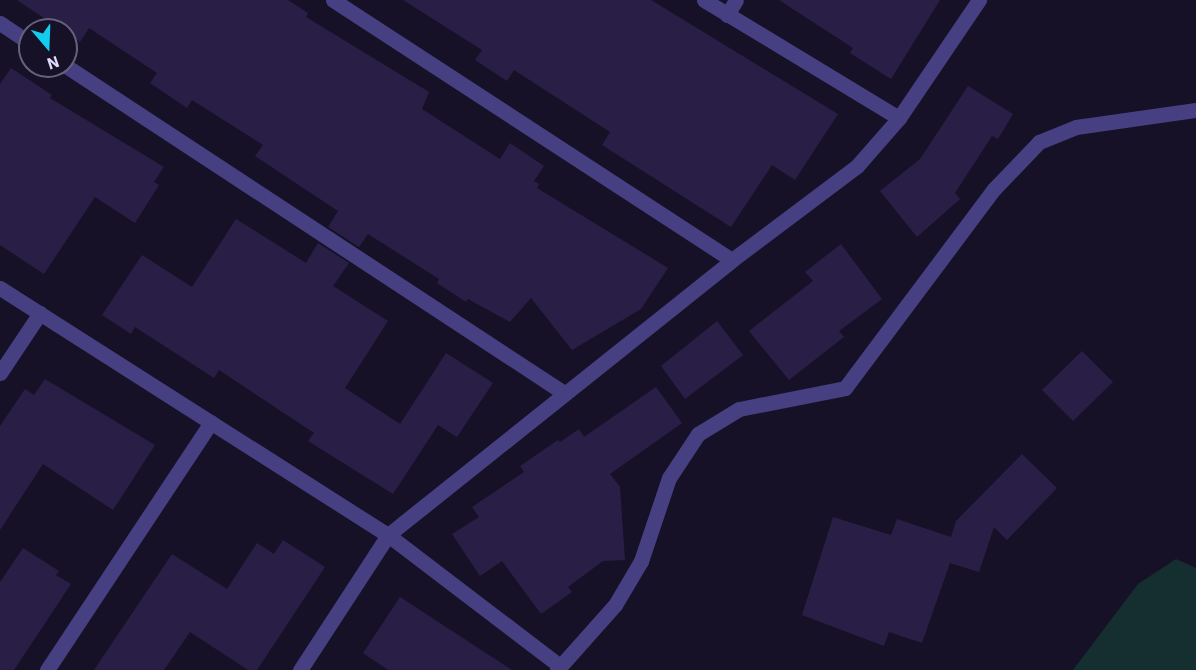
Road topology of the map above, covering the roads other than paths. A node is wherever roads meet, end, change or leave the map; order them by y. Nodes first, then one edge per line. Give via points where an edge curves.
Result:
1 (333, 0) edge
2 (704, 0) edge
3 (736, 0) edge
4 (979, 0) edge
5 (727, 15) junction
6 (0, 23) edge
7 (18, 35) edge
8 (78, 74) edge
9 (1196, 110) edge
10 (898, 118) junction
11 (732, 260) junction
12 (0, 288) edge
13 (40, 314) junction
14 (0, 373) edge
15 (564, 393) junction
16 (211, 422) junction
17 (388, 535) junction
18 (559, 668) edge
19 (47, 670) edge
20 (300, 670) edge

1 - 11 street
2 - 5 street
3 - 5 street
4 - 10 street
5 - 10 street
6 - 7 street
8 - 15 street
9 - 18 street via 1076,127 1039,142 994,189 845,388 739,408 698,434 669,478 636,570 615,604
10 - 11 street via 857,166
11 - 15 street
12 - 13 street
13 - 14 street
13 - 16 street
15 - 17 street
16 - 17 street
16 - 19 street
17 - 18 street
17 - 20 street

